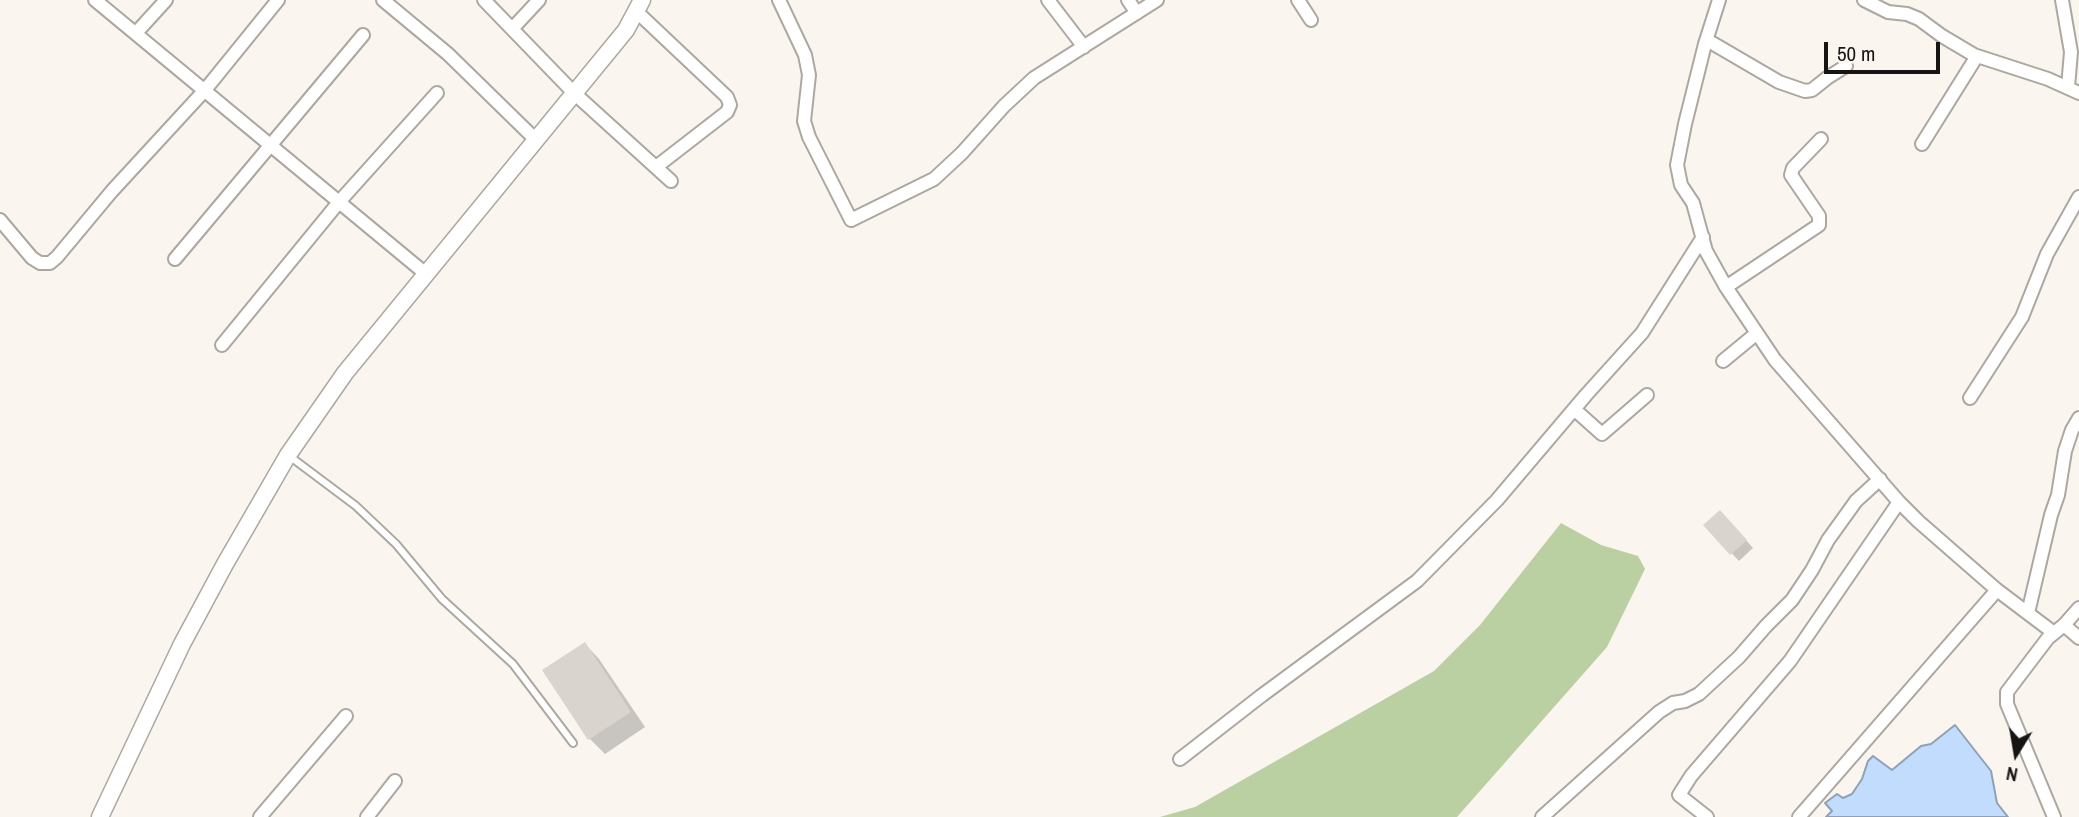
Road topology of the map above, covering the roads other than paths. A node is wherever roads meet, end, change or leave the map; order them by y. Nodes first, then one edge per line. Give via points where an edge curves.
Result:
1 (95, 0) edge
2 (166, 0) edge
3 (278, 0) edge
4 (383, 0) edge
5 (484, 0) edge
6 (539, 0) edge
7 (779, 0) edge
8 (1048, 0) edge
9 (1128, 0) edge
10 (1157, 0) edge
11 (1298, 0) edge
12 (1719, 0) edge
13 (1864, 0) edge
14 (2062, 0) edge
15 (639, 6) edge
16 (1136, 13) junction
17 (1311, 20) dead end
18 (512, 29) junction
19 (136, 33) junction
20 (2074, 34) edge
21 (363, 35) dead end
22 (1707, 40) junction
23 (1084, 47) junction
24 (1977, 56) junction
25 (1846, 66) dead end
26 (205, 90) junction
27 (2073, 90) edge
28 (437, 93) dead end
29 (574, 93) junction
30 (1821, 139) dead end
31 (536, 140) junction
32 (1922, 144) dead end
33 (272, 145) junction
34 (656, 167) junction
35 (671, 181) dead end
36 (2079, 197) edge
37 (340, 202) junction
38 (0, 220) edge
39 (1703, 237) junction
40 (175, 259) dead end
41 (426, 274) junction
42 (1726, 287) junction
43 (1756, 333) junction
44 (222, 345) dead end
45 (1723, 361) dead end
46 (1647, 395) dead end
47 (1970, 397) dead end
48 (1574, 409) junction
49 (2079, 418) edge
50 (288, 455) junction
51 (1880, 479) junction
52 (1899, 502) junction
53 (1997, 590) junction
54 (2079, 608) edge
55 (2028, 613) junction
56 (2059, 629) junction
57 (2079, 638) edge
58 (346, 716) dead end
59 (573, 743) dead end
60 (1180, 759) dead end
61 (396, 782) dead end
62 (100, 817) edge
63 (260, 817) edge
64 (367, 817) edge
65 (1542, 817) edge
66 (1707, 817) edge
67 (1799, 817) edge
68 (2054, 817) edge

1 - 19 street
2 - 19 street
3 - 26 street
4 - 31 street via 448,54
5 - 18 street
6 - 18 street
7 - 23 street via 805,55 809,75 804,121 809,137 851,220 934,178 1034,78
8 - 23 street
9 - 16 street
10 - 16 street
11 - 17 street
12 - 22 street
13 - 24 street via 1888,12 1919,19
14 - 20 street
15 - 29 street via 626,30
15 - 34 street via 730,105
16 - 23 street
18 - 29 street
19 - 26 street
20 - 27 street
21 - 33 street
22 - 25 street via 1779,82 1805,91
22 - 39 street via 1678,165
24 - 27 street
24 - 32 street
26 - 33 street
26 - 38 street via 50,262 32,258
28 - 37 street
29 - 31 street
29 - 34 street
30 - 42 street via 1791,175 1819,216 1819,225
31 - 41 street
33 - 37 street
33 - 40 street
34 - 35 street
36 - 47 street via 2047,254 2022,317
37 - 41 street
37 - 44 street
39 - 42 street
39 - 48 street via 1642,333
41 - 50 street via 345,373
42 - 43 street
43 - 45 street
43 - 51 street
46 - 48 street via 1602,434
48 - 60 street via 1497,500 1417,581
49 - 55 street via 2065,451
50 - 59 lane via 356,506 396,544 442,599 513,664
50 - 62 street via 182,644
51 - 52 street
51 - 65 street via 1856,501 1792,600 1739,657 1699,694 1659,712
52 - 53 street
52 - 66 street via 1790,662 1679,794
53 - 55 street
53 - 67 street
54 - 56 street
55 - 56 street
56 - 57 street
56 - 68 street via 2007,692 2007,704
58 - 63 street
61 - 64 street

